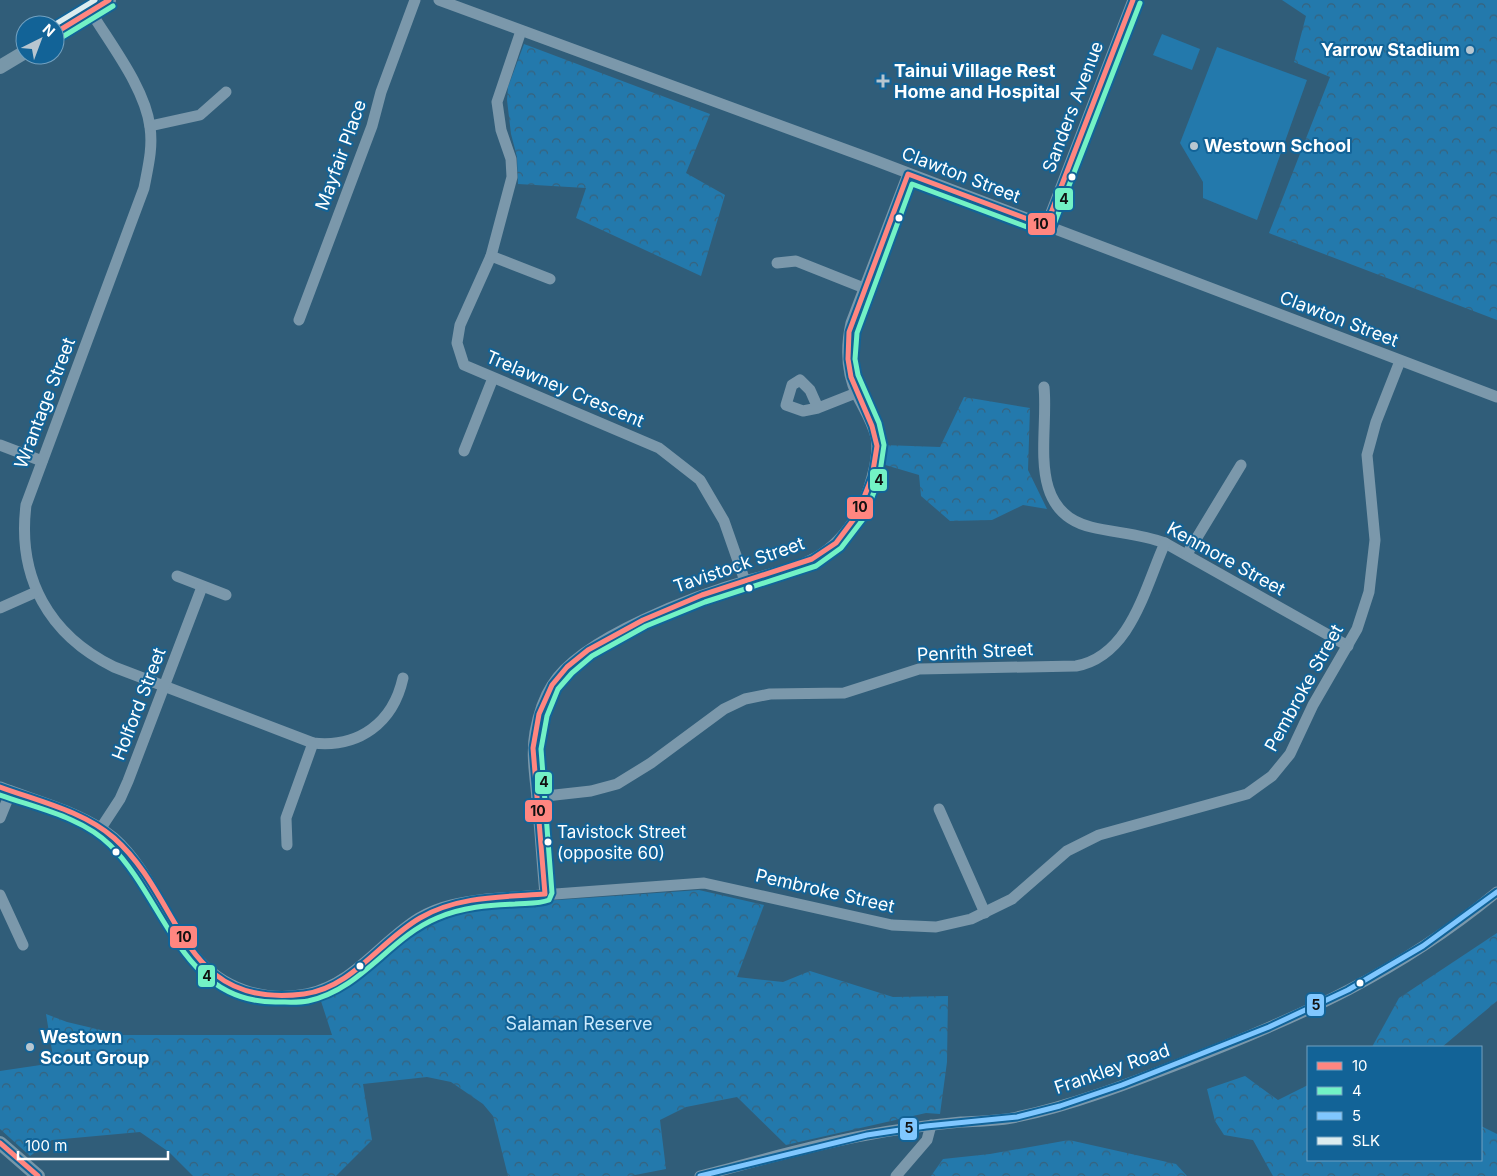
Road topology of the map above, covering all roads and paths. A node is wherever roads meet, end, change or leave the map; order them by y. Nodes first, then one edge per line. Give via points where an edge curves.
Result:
1 (415, 0) edge
2 (439, 0) edge
3 (1133, 0) edge
4 (105, 1) edge
5 (91, 12) junction
6 (65, 28) edge
7 (521, 31) junction
8 (15, 58) edge
9 (0, 67) edge
10 (226, 92) dead end
11 (150, 126) junction
12 (908, 174) junction
13 (1046, 226) junction
14 (491, 256) junction
15 (776, 263) dead end
16 (550, 279) dead end
17 (864, 288) junction
18 (299, 320) dead end
19 (1400, 360) junction
20 (493, 378) junction
21 (1044, 387) dead end
22 (856, 393) junction
23 (1497, 397) edge
24 (818, 408) dead end
25 (0, 445) edge
26 (464, 451) dead end
27 (42, 460) junction
28 (1241, 465) dead end
29 (1165, 543) junction
30 (1188, 554) junction
31 (177, 576) dead end
32 (745, 581) junction
33 (202, 587) junction
34 (36, 592) junction
35 (226, 596) dead end
36 (0, 608) edge
37 (1348, 646) junction
38 (404, 678) dead end
39 (164, 686) junction
40 (313, 743) junction
41 (5, 789) edge
42 (537, 797) junction
43 (939, 809) dead end
44 (0, 818) edge
45 (101, 828) junction
46 (287, 845) dead end
47 (1497, 892) edge
48 (545, 894) junction
49 (0, 895) edge
50 (985, 913) junction
51 (23, 945) dead end
52 (930, 1125) junction
53 (0, 1143) edge
54 (38, 1176) edge
55 (700, 1176) edge
56 (896, 1176) edge

1 - 18 street, Mayfair Place via 372,126
2 - 7 street, Clawton Street
3 - 13 street, Sanders Avenue
4 - 5 main road
5 - 6 main road
5 - 11 street, Wrantage Street via 141,94
7 - 12 street, Clawton Street
7 - 14 street, Trelawney Crescent via 497,102 501,130 511,158 512,177
8 - 9 main road
10 - 11 street via 200,114
11 - 27 street, Wrantage Street via 151,157 144,188
12 - 13 street, Clawton Street
12 - 17 street, Tavistock Street
13 - 19 street, Clawton Street
14 - 16 street
14 - 20 street, Trelawney Crescent via 460,325 457,343 464,365
15 - 17 street via 796,261
17 - 22 street, Tavistock Street via 847,340 848,365
19 - 23 street, Clawton Street
19 - 37 street, Pembroke Street via 1376,422 1367,456 1374,520 1373,564 1369,592
20 - 26 street
20 - 32 street, Trelawney Crescent via 659,448 700,480 724,521
21 - 29 street, Kenmore Street via 1043,470 1048,490 1060,508 1074,520 1091,527 1145,536
22 - 24 street
22 - 32 street, Tavistock Street via 869,415 877,456 858,514 833,546 807,564
25 - 27 street
27 - 34 street, Wrantage Street via 26,505 25,520 26,552
28 - 30 street
29 - 30 street, Kenmore Street
29 - 42 street, Penrith Street via 1130,625 1116,644 1096,661 1076,666 919,669 844,693 770,694 746,699 724,709 617,784 592,791
30 - 37 street, Kenmore Street
31 - 33 street
32 - 42 street, Tavistock Street via 687,599 658,612 588,650 552,683 534,733
33 - 35 street
33 - 39 street, Holford Street
34 - 36 street
34 - 39 street, Wrantage Street via 56,623 81,648 114,667
37 - 50 street, Pembroke Street via 1313,704 1290,754 1261,785 1231,800 1118,829 1083,842 1053,862 1012,899
38 - 40 street, Wrantage Street via 392,710 372,730 348,742
39 - 40 street, Wrantage Street
39 - 45 street, Holford Street via 124,790
40 - 46 street via 286,818
41 - 44 street
41 - 45 street, Pembroke Street
42 - 48 street, Tavistock Street
43 - 50 street
45 - 48 street, Pembroke Street via 140,867 182,940 199,962 235,987 269,996 306,994 345,979 418,918 435,910 454,903
47 - 52 street, Frankley Road via 1441,937 1310,1011 1129,1083 1043,1111 1014,1118
48 - 50 street, Pembroke Street via 704,883 892,925 936,927
49 - 51 street
52 - 55 street, Frankley Road via 866,1135
52 - 56 street via 927,1140
53 - 54 main road

